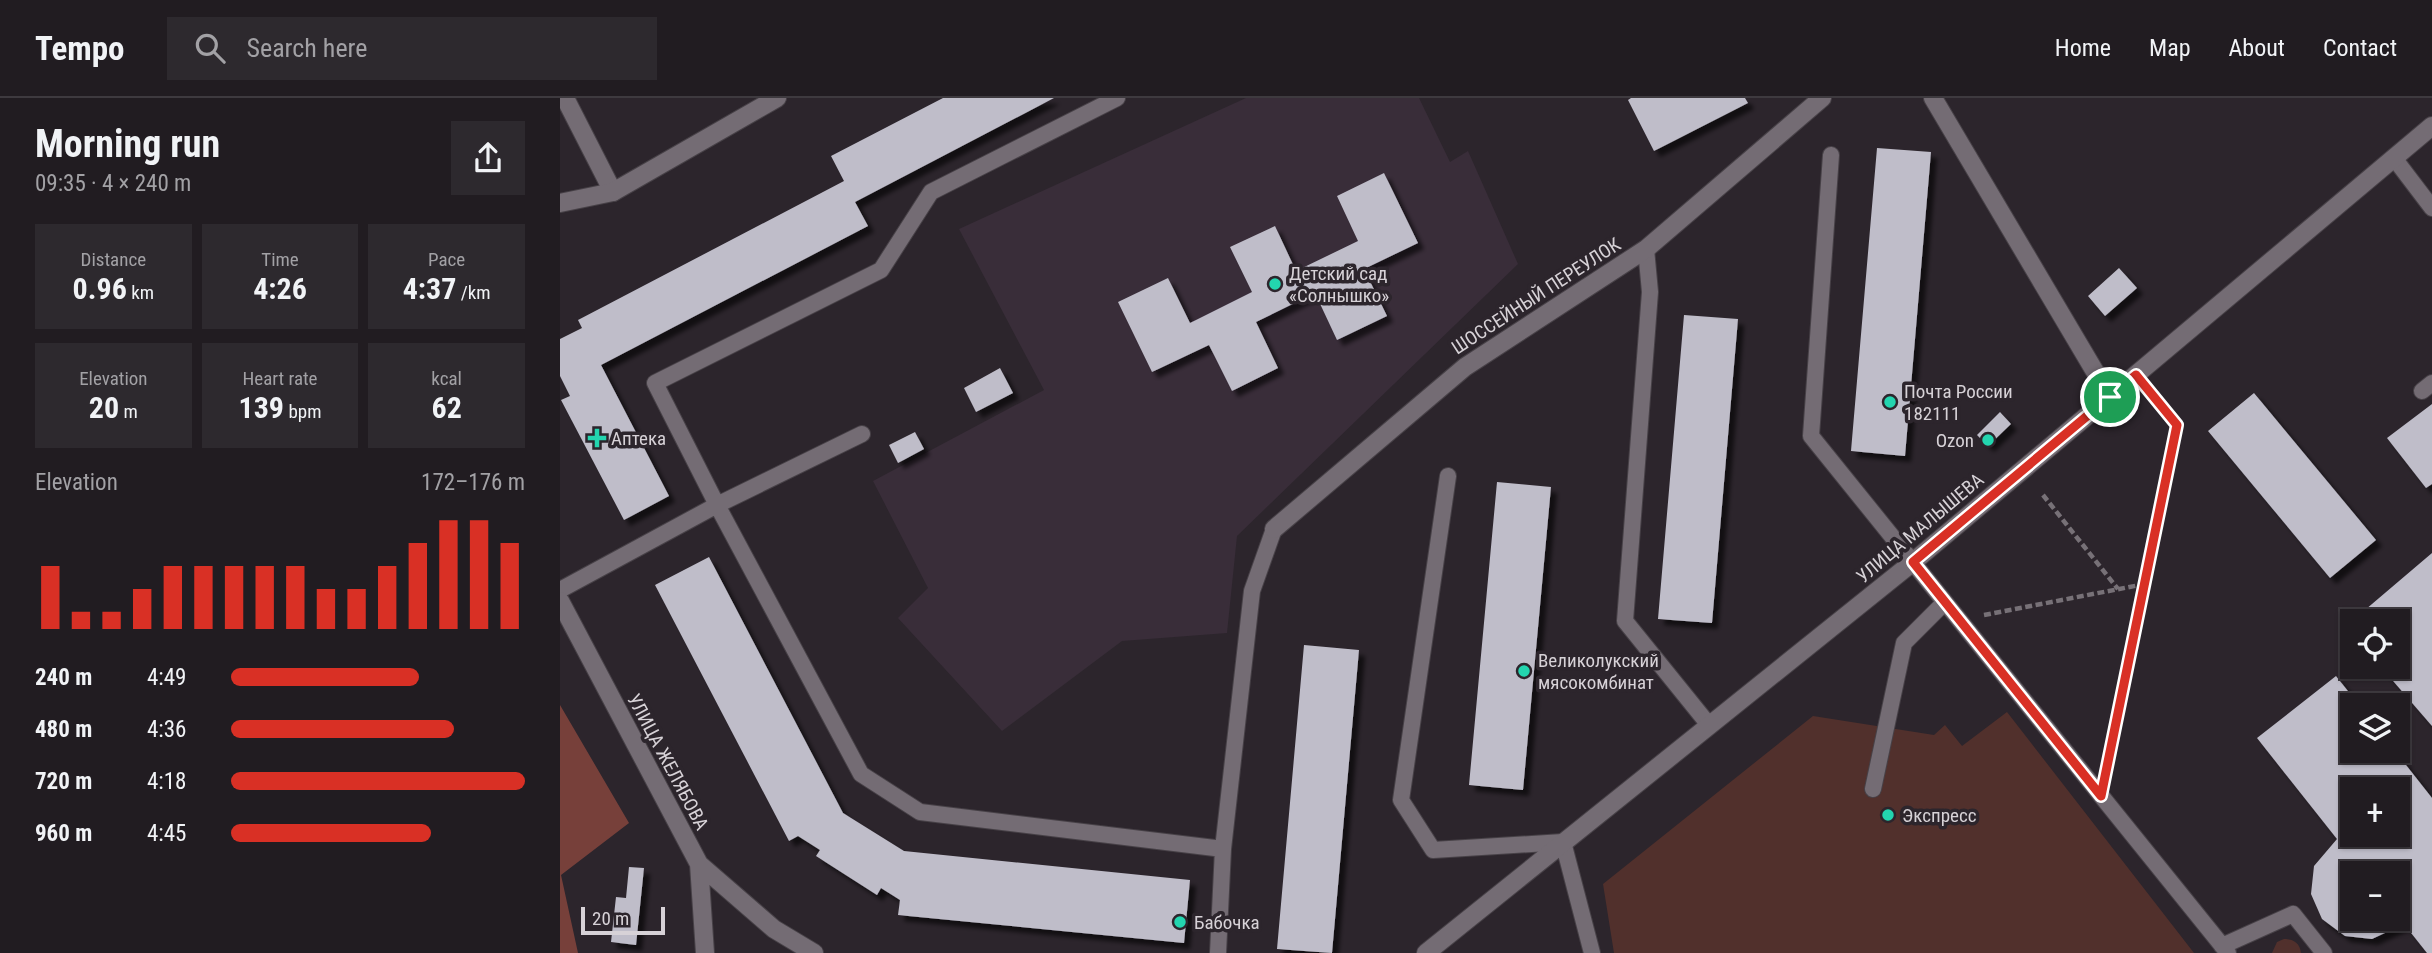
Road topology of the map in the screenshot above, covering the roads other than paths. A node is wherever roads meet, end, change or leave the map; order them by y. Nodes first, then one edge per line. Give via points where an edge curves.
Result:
1 (565, 98) edge
2 (777, 98) edge
3 (1117, 98) edge
4 (1822, 98) edge
5 (1933, 98) edge
6 (2432, 126) edge
7 (1831, 155) dead end
8 (2394, 158) junction
9 (613, 192) junction
10 (560, 203) edge
11 (2432, 208) edge
12 (1646, 249) junction
13 (2110, 397) junction
14 (862, 434) dead end
15 (1448, 476) dead end
16 (717, 505) junction
17 (1274, 529) joint
18 (1913, 562) junction
19 (560, 590) edge
20 (560, 601) edge
21 (1945, 602) junction
22 (1709, 725) junction
23 (1873, 789) dead end
24 (1563, 842) junction
25 (1223, 849) junction
26 (699, 864) junction
27 (2225, 949) edge
28 (705, 953) edge
29 (814, 953) edge
30 (1218, 953) edge
31 (1426, 953) edge
32 (1592, 953) edge
33 (2324, 953) edge

1 - 9 street
2 - 9 street
3 - 16 lane via 931,192 881,270 655,383
4 - 12 street, ШОССЕЙНЫЙ ПЕРЕУЛОК
5 - 13 street
6 - 8 street, УЛИЦА МАЛЫШЕВА
7 - 18 lane via 1811,436
8 - 11 lane
8 - 13 street, УЛИЦА МАЛЫШЕВА
9 - 10 street
12 - 17 street, ШОССЕЙНЫЙ ПЕРЕУЛОК via 1465,367
12 - 22 lane via 1650,292 1625,621
13 - 18 street, УЛИЦА МАЛЫШЕВА
14 - 16 lane
15 - 24 lane via 1401,800 1433,850
16 - 19 lane
16 - 25 lane via 861,774 920,812
17 - 25 lane via 1252,591
18 - 21 lane
18 - 22 street, УЛИЦА МАЛЫШЕВА
20 - 26 street, УЛИЦА ЖЕЛЯБОВА
21 - 23 lane via 1904,643
21 - 27 lane
22 - 24 street, УЛИЦА МАЛЫШЕВА
24 - 31 street, УЛИЦА МАЛЫШЕВА
24 - 32 lane
25 - 30 lane
26 - 28 street, УЛИЦА ЖЕЛЯБОВА
26 - 29 street via 774,929
27 - 33 lane via 2293,914

